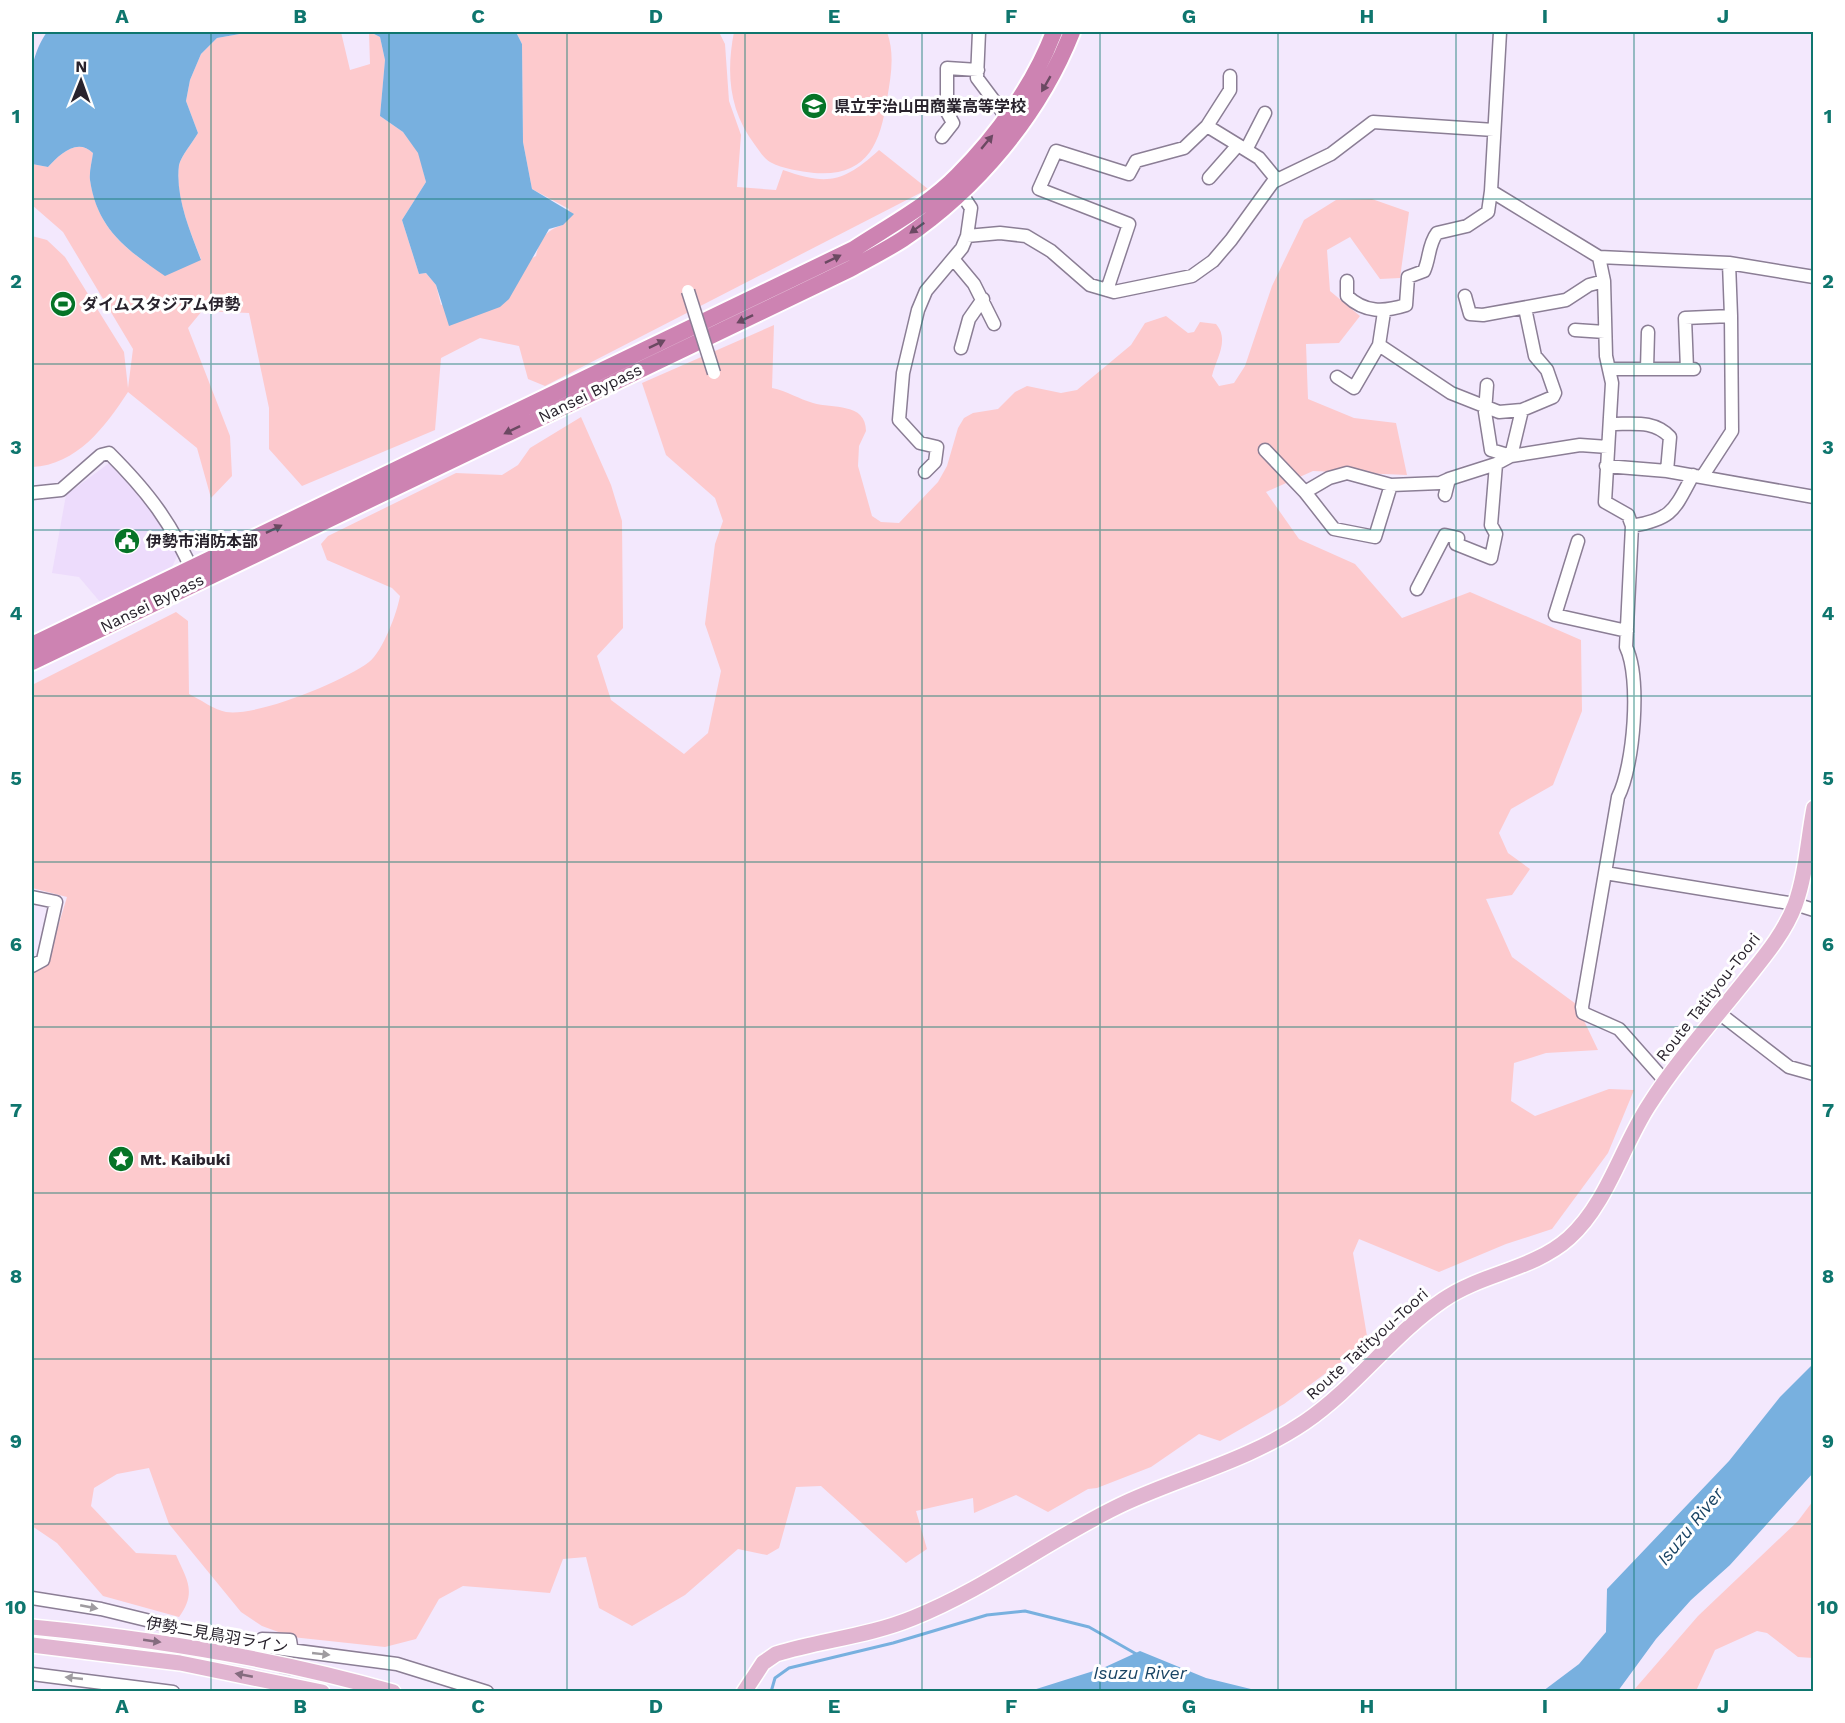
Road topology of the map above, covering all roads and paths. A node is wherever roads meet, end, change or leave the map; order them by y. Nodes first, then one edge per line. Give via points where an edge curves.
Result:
1 (980, 32) edge
2 (1054, 32) edge
3 (1072, 32) edge
4 (1500, 32) edge
5 (978, 70) junction
6 (1230, 76) dead end
7 (1265, 113) dead end
8 (1007, 118) junction
9 (1207, 126) junction
10 (1494, 130) junction
11 (942, 137) dead end
12 (1242, 148) junction
13 (1209, 178) dead end
14 (1277, 180) junction
15 (1491, 191) junction
16 (961, 193) junction
17 (967, 236) junction
18 (1599, 257) junction
19 (954, 260) junction
20 (1729, 263) junction
21 (1814, 277) edge
22 (1347, 281) dead end
23 (1604, 281) junction
24 (1107, 290) junction
25 (688, 291) dead end
26 (1465, 296) dead end
27 (983, 299) junction
28 (1525, 308) junction
29 (1384, 312) junction
30 (1731, 316) junction
31 (994, 324) dead end
32 (1575, 330) dead end
33 (1605, 332) junction
34 (1648, 332) dead end
35 (1379, 345) junction
36 (961, 348) dead end
37 (1609, 369) junction
38 (1647, 369) junction
39 (714, 373) dead end
40 (1337, 377) dead end
41 (1487, 385) dead end
42 (1485, 406) junction
43 (1521, 410) junction
44 (1611, 424) junction
45 (1608, 447) junction
46 (1265, 450) dead end
47 (1510, 456) junction
48 (1496, 464) junction
49 (1606, 466) junction
50 (1667, 471) junction
51 (925, 472) dead end
52 (1697, 476) junction
53 (1449, 479) junction
54 (1391, 485) junction
55 (1305, 492) junction
56 (32, 493) edge
57 (1445, 495) dead end
58 (1814, 497) edge
59 (1632, 526) junction
60 (1578, 541) dead end
61 (194, 575) junction
62 (1417, 589) dead end
63 (1627, 631) junction
64 (32, 645) edge
65 (32, 662) edge
66 (1814, 808) edge
67 (1605, 873) junction
68 (32, 897) edge
69 (1795, 904) junction
70 (1814, 910) edge
71 (32, 966) edge
72 (1719, 1013) junction
73 (1814, 1074) edge
74 (1665, 1081) junction
75 (32, 1598) edge
76 (32, 1627) edge
77 (225, 1640) junction
78 (32, 1645) edge
79 (291, 1646) dead end
80 (32, 1674) edge
81 (173, 1692) edge
82 (322, 1692) edge
83 (393, 1692) edge
84 (487, 1692) edge
85 (744, 1692) edge

1 - 5 street
2 - 8 highway, Nansei Bypass
3 -> 16 highway, Nansei Bypass via 1027,115
4 - 10 street
5 - 8 street via 977,78
5 - 11 street via 947,68 947,112 953,123
6 - 9 street via 1230,90
7 - 12 street
61 -> 8 highway, Nansei Bypass via 854,249 958,176
9 - 12 street
9 - 24 street via 1184,148 1136,161 1129,174 1056,151 1039,189 1129,224
10 - 14 street via 1373,122 1331,154
10 - 15 street
12 - 13 street
12 - 14 street via 1258,158
14 - 24 street via 1213,261 1192,276 1114,292
15 - 18 street
15 - 29 street via 1488,212 1467,226 1437,233 1430,243 1424,271 1408,277 1406,306
16 - 17 street via 971,208
16 -> 61 highway, Nansei Bypass via 901,240 850,269
17 - 19 street
17 - 24 street via 1026,236 1051,251 1090,285
18 - 20 street
18 - 23 street
19 - 27 street
19 - 51 street via 922,300 903,373 899,420 920,443 937,447 935,462
20 - 21 street
20 - 30 street
22 - 29 street via 1347,296 1356,305
23 - 28 street via 1589,285 1566,300
23 - 33 street
25 - 39 street, bridge
26 - 28 street via 1470,314
27 - 31 street
27 - 36 street via 969,320
28 - 43 street via 1535,356 1547,369 1555,393
29 - 35 street
30 - 38 street via 1685,318 1691,369
30 - 52 street via 1731,431
32 - 33 street
33 - 37 street
34 - 38 street
35 - 40 street via 1354,388
35 - 42 street via 1451,393
37 - 38 street
37 - 44 street
41 - 42 street
42 - 43 street via 1499,412
42 - 47 street via 1491,450
43 - 47 street
44 - 45 street
44 - 50 street via 1649,424 1661,428 1670,437
45 - 47 street via 1580,445
45 - 49 street
46 - 55 street
47 - 48 street
48 - 53 street
48 - 62 street via 1491,525 1496,534 1491,558 1456,544 1458,538 1445,535
49 - 50 street
49 - 59 street via 1605,502 1628,515
50 - 52 street
52 - 58 street
52 - 59 street via 1675,509 1657,522
53 - 54 street via 1440,483
53 - 57 street
54 - 55 street via 1347,473
54 - 55 street via 1375,537 1334,529
56 - 61 street via 61,490 101,455 109,453 153,499 174,531
59 - 63 street
60 - 63 street via 1554,615
61 - 64 highway, Nansei Bypass
61 - 65 highway, Nansei Bypass
63 - 67 street via 1626,647 1633,661 1632,735
66 - 69 main road, Route Tatityou-Toori
67 - 69 street
67 - 74 street via 1583,1013 1619,1029
68 - 71 street via 56,902 42,960
69 - 70 street
69 - 72 main road, Route Tatityou-Toori via 1769,951
72 - 73 street via 1788,1066
72 - 74 main road, Route Tatityou-Toori
74 - 85 main road, Route Tatityou-Toori via 1636,1125 1598,1197 1570,1237 1534,1261 1481,1280 1442,1301 1305,1422 1268,1443 1102,1514 930,1611 880,1630 776,1654 763,1663
75 -> 77 street
76 -> 83 main road, 伊勢二見鳥羽ライン via 227,1653
77 - 79 street via 247,1636 290,1640
77 -> 84 street via 397,1664
82 -> 78 main road, 伊勢二見鳥羽ライン via 180,1663
81 -> 80 street

